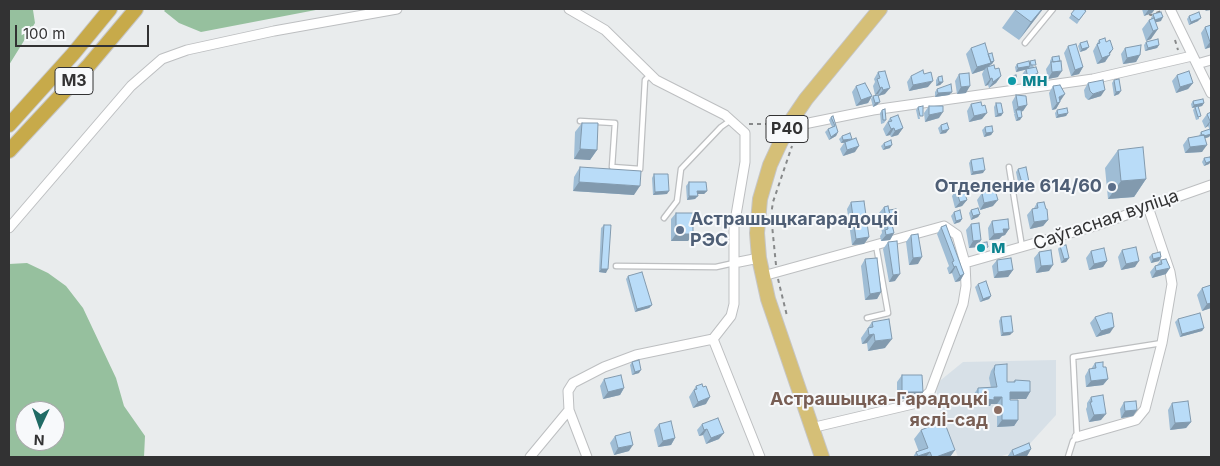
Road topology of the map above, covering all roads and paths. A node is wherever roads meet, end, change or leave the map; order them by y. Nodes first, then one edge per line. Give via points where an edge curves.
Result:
1 (110, 9) edge
2 (136, 9) edge
3 (397, 9) edge
4 (570, 9) edge
5 (880, 9) edge
6 (1053, 9) edge
7 (1168, 12) edge
8 (1149, 14) dead end
9 (1025, 43) dead end
10 (1195, 60) junction
11 (1211, 60) edge
12 (650, 75) junction
13 (1211, 93) edge
14 (580, 121) dead end
15 (735, 122) junction
16 (789, 124) junction
17 (9, 125) edge
18 (794, 142) dead end
19 (9, 151) edge
20 (1008, 167) dead end
21 (1211, 185) edge
22 (1148, 207) junction
23 (664, 218) dead end
24 (9, 228) edge
25 (876, 245) junction
26 (1022, 248) junction
27 (759, 258) junction
28 (734, 263) junction
29 (965, 263) junction
30 (616, 266) dead end
31 (769, 274) junction
32 (787, 316) dead end
33 (867, 318) dead end
34 (713, 339) junction
35 (1162, 344) junction
36 (569, 410) junction
37 (811, 428) junction
38 (1077, 437) junction
39 (530, 457) edge
40 (587, 457) edge
41 (760, 457) edge
42 (822, 457) edge
43 (1068, 457) edge

1 - 17 highway, М3
2 - 19 highway, М3
3 - 24 street via 274,31 187,50 162,60 131,86
4 - 12 street via 605,30
5 - 16 main road, Р40
6 - 9 lane
7 - 8 path
7 - 10 street
10 - 11 street
10 - 13 street
10 - 16 street via 1092,79 873,110 800,125
12 - 14 lane via 645,80 640,169 612,167 615,123
12 - 15 street
15 - 16 path
15 - 23 lane via 721,127 682,168 677,201
15 - 28 street via 745,132 747,148 734,227
16 - 27 main road, Р40 via 770,165 760,199
18 - 31 path via 773,202
20 - 26 lane
21 - 22 street, Саўгасная вуліца
22 - 26 street, Саўгасная вуліца
22 - 35 street via 1172,278
25 - 29 street via 944,226 957,235
25 - 31 street
25 - 33 lane via 888,313
26 - 29 street, Саўгасная вуліца
27 - 28 street
27 - 31 main road, Р40
28 - 30 lane via 716,267
28 - 34 street via 731,316
29 - 37 street via 963,304 930,392 917,402
31 - 32 path
31 - 37 main road, Р40 via 780,337
34 - 36 street via 636,355 591,373 573,383 568,391
34 - 41 street
35 - 38 street via 1145,409 1140,416 1136,420
35 - 38 lane via 1073,357
36 - 39 street
36 - 40 street
37 - 42 main road, Р40
38 - 43 lane via 1072,441

